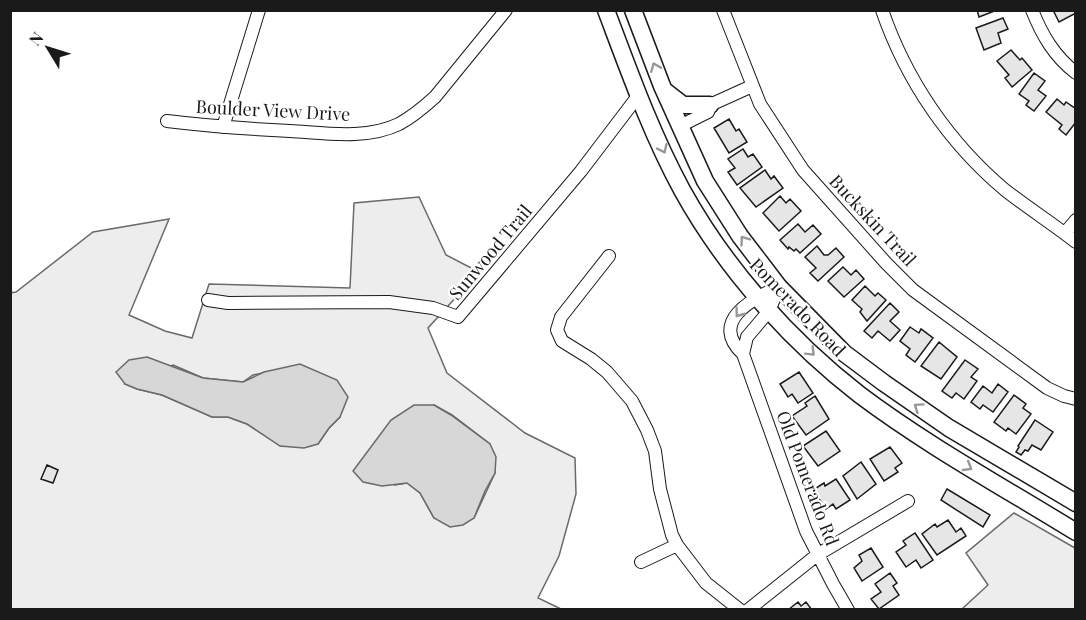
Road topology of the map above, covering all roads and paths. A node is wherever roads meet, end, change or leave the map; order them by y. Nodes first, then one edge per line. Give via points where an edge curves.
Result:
1 (259, 10) edge
2 (506, 10) edge
3 (606, 10) edge
4 (633, 10) edge
5 (723, 10) edge
6 (882, 10) edge
7 (1032, 10) edge
8 (1076, 73) edge
9 (752, 86) junction
10 (664, 91) junction
11 (638, 96) junction
12 (710, 105) junction
13 (167, 121) dead end
14 (680, 126) junction
15 (223, 127) junction
16 (1076, 220) edge
17 (1065, 234) junction
18 (1076, 242) edge
19 (609, 256) dead end
20 (778, 287) junction
21 (756, 297) junction
22 (208, 300) dead end
23 (770, 311) junction
24 (743, 354) junction
25 (1070, 398) edge
26 (908, 501) dead end
27 (1076, 503) edge
28 (1076, 531) edge
29 (676, 545) junction
30 (818, 555) junction
31 (640, 562) dead end
32 (741, 609) edge
33 (848, 609) edge

1 - 15 street
2 - 15 street, Boulder View Drive via 435,97 397,124 369,132 338,134
3 - 11 main road, Pomerado Road
10 -> 4 main road, Pomerado Road
5 - 9 street, Buckskin Trail
6 - 17 street via 903,61 939,121 981,168
7 - 8 street via 1054,53
9 - 12 street
9 - 25 street, Buckskin Trail via 803,170 913,290 1047,388
10 - 12 main road via 683,105
10 - 14 main road, Pomerado Road
11 - 14 main road via 651,105 659,120
11 -> 21 main road, Pomerado Road via 682,190 720,251
11 - 22 street, Sunwood Trail via 576,177 458,317 433,308 389,302
12 - 14 street via 708,112
13 - 15 street, Boulder View Drive
20 -> 14 main road, Pomerado Road via 705,181
16 - 17 street
17 - 18 street
19 - 29 street via 561,317 557,330 562,341 612,377 639,413 655,451 660,489
20 - 21 street, Old Pomerado Rd
20 - 23 street
27 -> 20 main road, Pomerado Road via 949,428 884,383 844,352
21 - 23 main road, Pomerado Road
21 -> 24 street, Old Pomerado Rd via 731,324 730,336
23 - 24 street via 747,337
23 -> 28 main road, Pomerado Road via 861,396
24 - 30 street, Old Pomerado Rd
26 - 30 street
29 - 31 street
29 - 32 street via 706,583
30 - 32 street
30 - 33 street, Old Pomerado Rd

